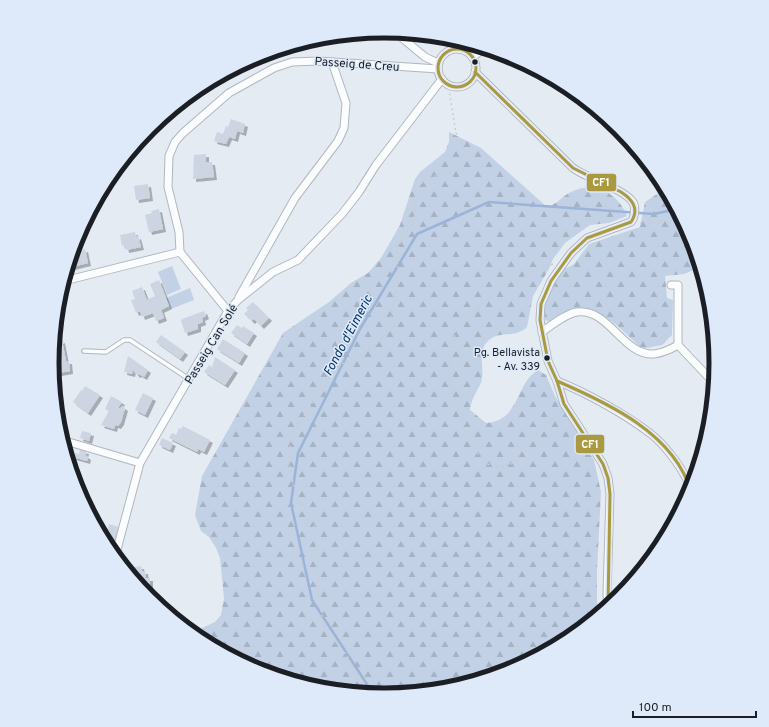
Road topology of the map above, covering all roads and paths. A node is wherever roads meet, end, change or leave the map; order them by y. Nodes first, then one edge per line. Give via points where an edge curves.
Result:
1 (403, 39) edge
2 (459, 49) joint
3 (479, 52) edge
4 (472, 57) junction
5 (332, 62) junction
6 (438, 66) junction
7 (475, 72) junction
8 (445, 82) junction
9 (676, 220) edge
10 (628, 224) junction
11 (180, 252) junction
12 (566, 259) junction
13 (70, 280) edge
14 (671, 285) dead end
15 (238, 300) junction
16 (228, 311) junction
17 (542, 332) junction
18 (678, 346) junction
19 (84, 351) dead end
20 (709, 378) edge
21 (189, 379) junction
22 (557, 381) junction
23 (567, 408) junction
24 (68, 440) edge
25 (140, 463) junction
26 (687, 482) edge
27 (117, 549) edge
28 (607, 601) edge
29 (363, 688) edge

1 - 6 street
2 - 4 street
2 - 6 street via 450,50 443,55
3 - 4 street
4 - 7 street
5 - 6 street, Passeig de Creu
5 - 11 street, Passeig de Creu via 292,62 274,68 229,93 203,113 179,138 169,156 167,171 168,187 179,232
5 - 15 street via 346,103 344,128 338,141 295,198
6 - 8 street
7 - 8 street via 467,83 461,86
7 - 10 street via 573,168 582,175 629,197 635,212 634,219
8 - 15 street, Passeig Can Solé via 376,165 342,214 298,260 273,272
8 - 29 path via 456,133 466,154 465,163 458,169 425,180 416,191 415,216 398,247 394,308 384,336 373,346 337,368 304,414 290,442 290,464 295,491 316,530 323,622 326,631 346,654
9 - 10 path
10 - 12 street via 587,238
11 - 13 street
11 - 16 street
12 - 17 street via 541,304
12 - 23 path via 506,284 456,328 447,377 470,445 492,468 511,464 542,427
14 - 18 street via 678,285
15 - 16 street, Passeig Can Solé
16 - 21 street, Passeig Can Solé
17 - 18 street via 577,312 599,318 636,349 645,353 658,353
17 - 22 street via 548,361
18 - 20 street
19 - 21 lane via 106,352 124,340 130,340
21 - 25 street, Passeig Can Solé
22 - 23 street
22 - 26 street via 582,391 652,434 684,473
23 - 28 street via 603,464 608,478 610,494
24 - 25 street
25 - 27 street, Passeig Can Solé

